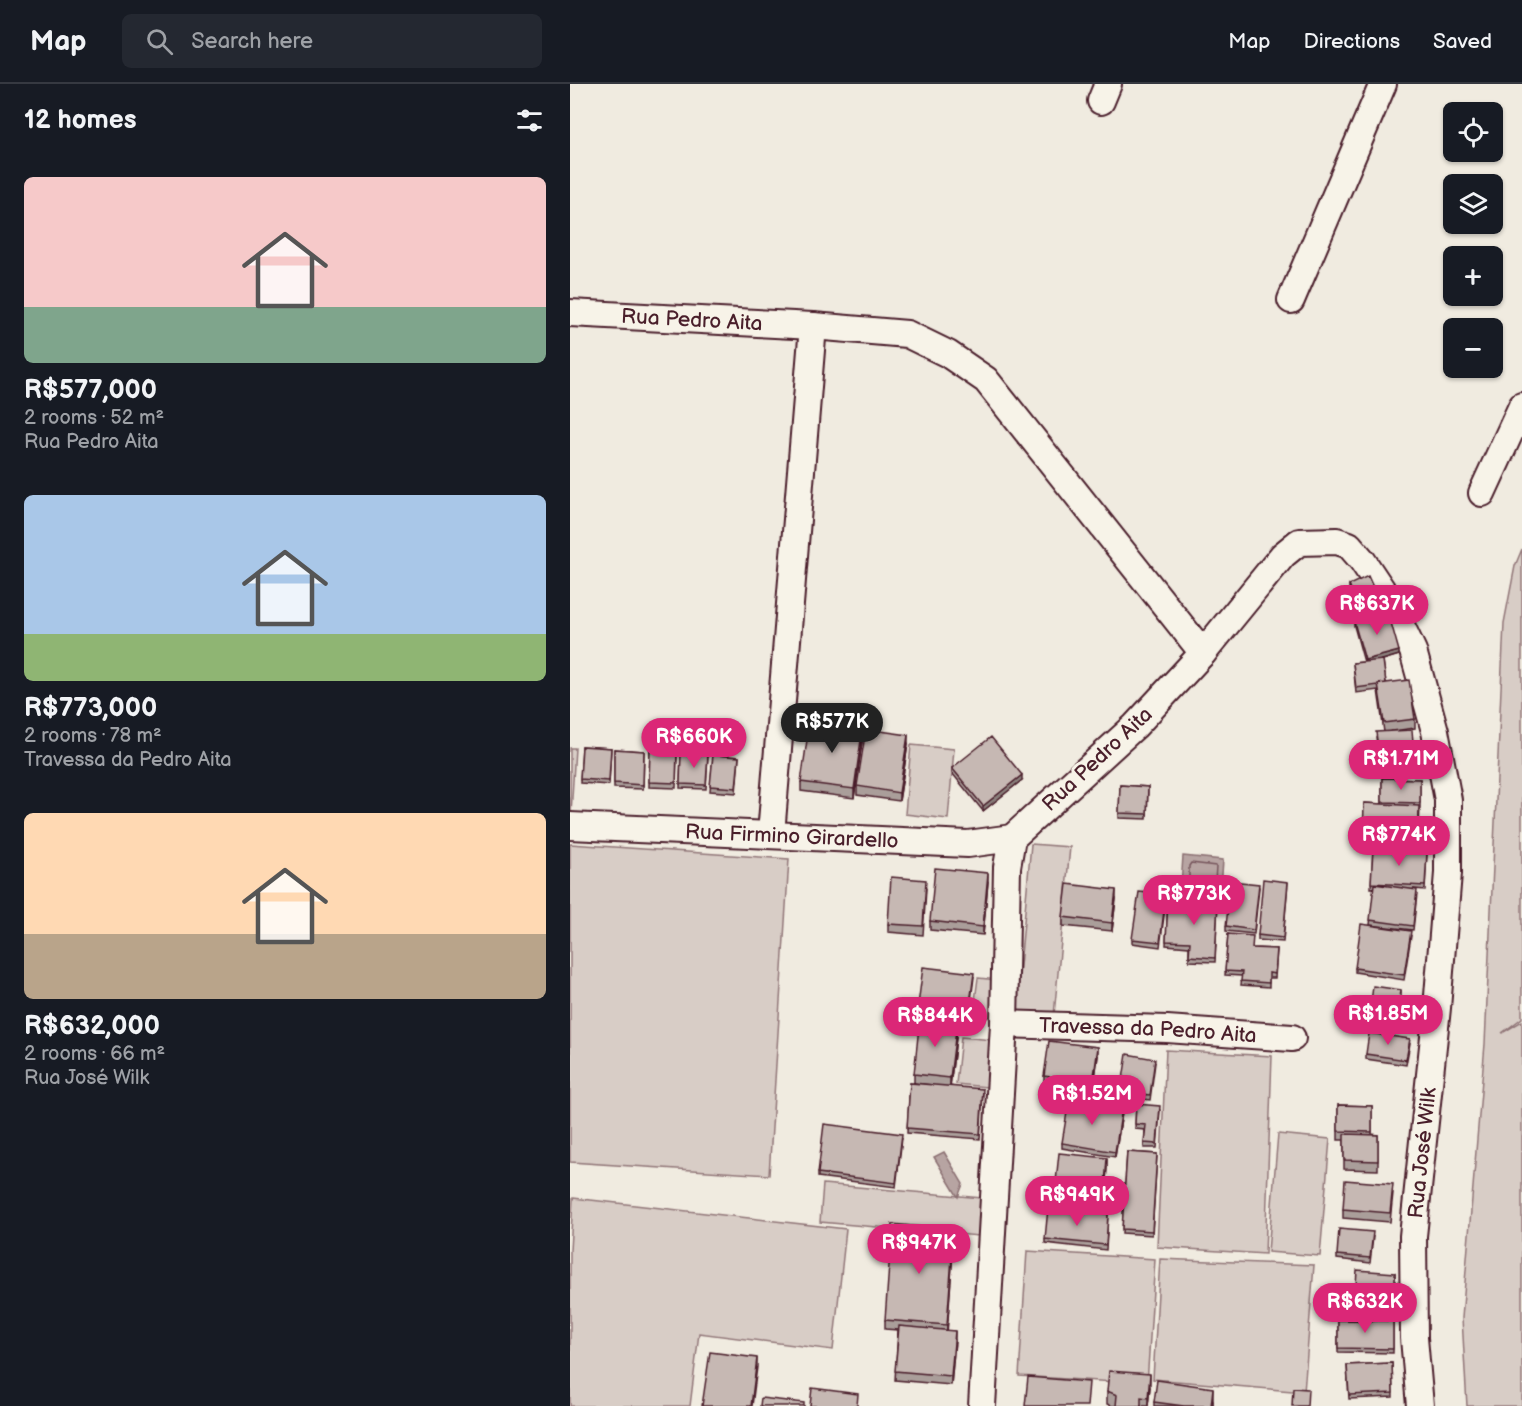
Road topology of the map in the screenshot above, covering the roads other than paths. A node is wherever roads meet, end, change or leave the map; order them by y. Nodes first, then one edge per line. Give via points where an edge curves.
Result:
1 (1383, 84) edge
2 (1291, 300) dead end
3 (570, 313) edge
4 (813, 326) junction
5 (1522, 406) edge
6 (1482, 493) dead end
7 (1203, 653) junction
8 (570, 826) edge
9 (771, 834) junction
10 (1012, 838) junction
11 (1004, 1024) junction
12 (1292, 1038) dead end
13 (982, 1406) edge
14 (1419, 1406) edge

1 - 2 street
3 - 4 street, Rua Pedro Aita
4 - 7 street, Rua Pedro Aita via 907,334 948,354 986,380
4 - 9 street
5 - 6 street
7 - 10 street, Rua Pedro Aita via 1135,726
7 - 14 street, Rua José Wilk via 1283,555 1299,542 1315,541 1349,545 1390,602 1413,651 1435,730 1448,800 1442,952 1413,1236
8 - 9 street, Rua Firmino Girardello
9 - 10 street, Rua Firmino Girardello via 968,844
10 - 11 street via 1007,867
11 - 12 street, Travessa da Pedro Aita
11 - 13 street

